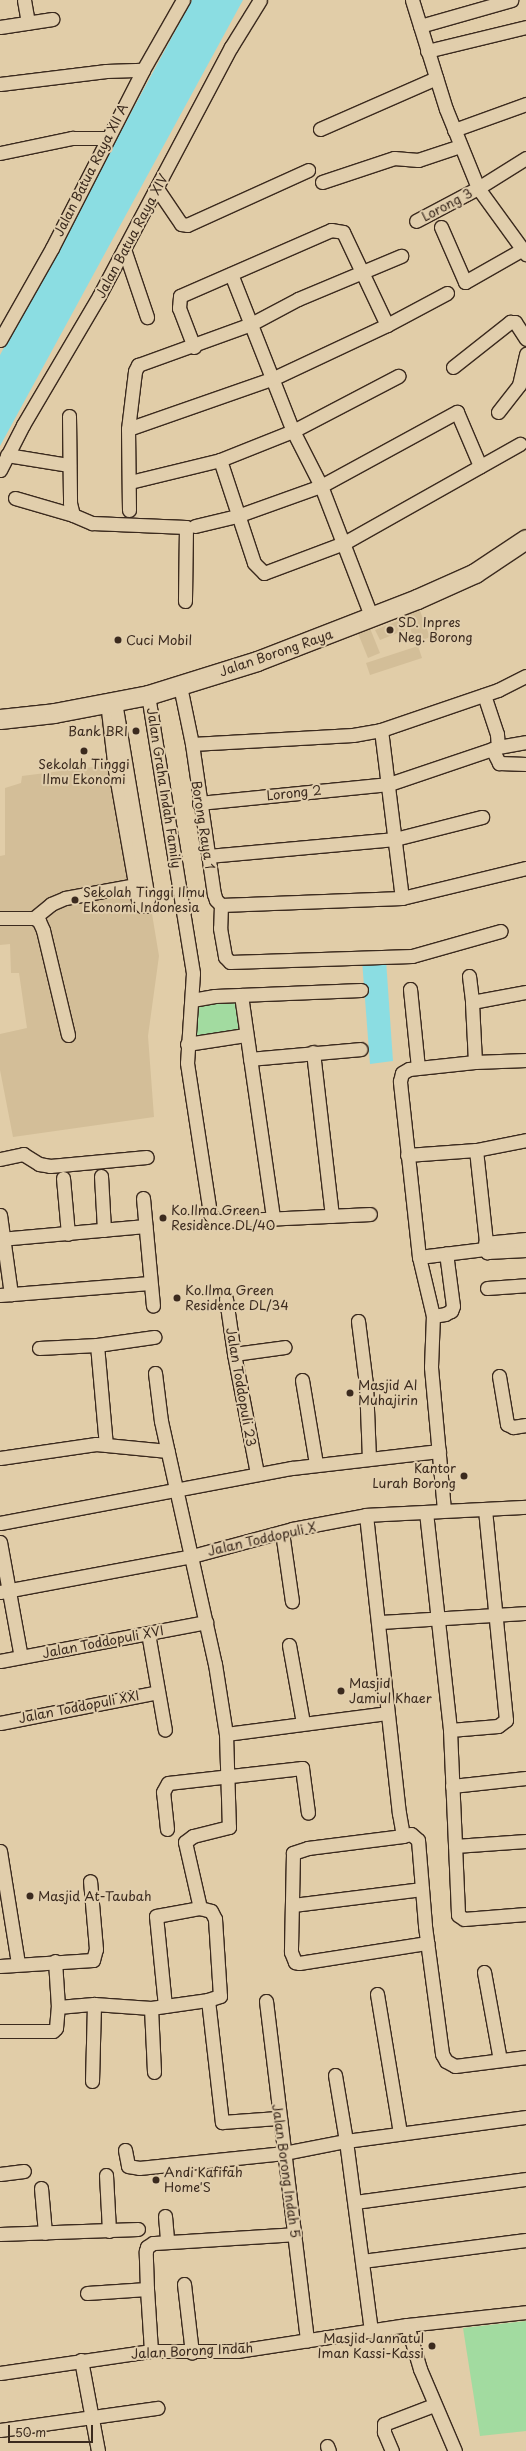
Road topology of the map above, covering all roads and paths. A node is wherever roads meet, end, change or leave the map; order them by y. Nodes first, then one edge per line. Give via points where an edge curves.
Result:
1 (24, 0) edge
2 (183, 0) edge
3 (260, 0) edge
4 (412, 0) edge
5 (511, 0) edge
6 (52, 19) dead end
7 (28, 23) junction
8 (420, 26) junction
9 (526, 27) edge
10 (0, 28) edge
11 (427, 52) junction
12 (143, 70) junction
13 (436, 78) junction
14 (0, 84) edge
15 (526, 104) edge
16 (320, 129) dead end
17 (454, 130) junction
18 (106, 138) junction
19 (460, 146) junction
20 (0, 153) edge
21 (526, 158) edge
22 (308, 170) dead end
23 (322, 182) dead end
24 (478, 188) junction
25 (158, 190) junction
26 (416, 221) dead end
27 (441, 227) dead end
28 (124, 249) junction
29 (525, 251) edge
30 (400, 256) dead end
31 (362, 272) junction
32 (231, 274) junction
33 (447, 292) dead end
34 (147, 317) dead end
35 (251, 324) junction
36 (387, 325) junction
37 (526, 339) edge
38 (0, 340) edge
39 (194, 347) junction
40 (526, 354) edge
41 (452, 367) dead end
42 (398, 376) dead end
43 (274, 378) junction
44 (498, 412) dead end
45 (69, 416) dead end
46 (128, 429) junction
47 (294, 432) junction
48 (520, 444) dead end
49 (7, 455) junction
50 (220, 460) junction
51 (69, 465) junction
52 (480, 466) junction
53 (0, 470) edge
54 (130, 482) junction
55 (321, 486) junction
56 (15, 498) dead end
57 (129, 510) dead end
58 (73, 515) junction
59 (237, 516) junction
60 (195, 526) dead end
61 (526, 540) edge
62 (344, 543) junction
63 (185, 602) dead end
64 (372, 618) junction
65 (526, 676) edge
66 (180, 686) junction
67 (148, 695) junction
68 (484, 695) junction
69 (111, 702) junction
70 (3, 724) edge
71 (381, 730) junction
72 (526, 742) edge
73 (192, 744) junction
74 (495, 748) junction
75 (526, 764) edge
76 (389, 784) junction
77 (200, 802) junction
78 (482, 817) dead end
79 (395, 839) junction
80 (208, 856) junction
81 (526, 868) edge
82 (136, 885) junction
83 (402, 898) junction
84 (221, 905) junction
85 (0, 918) edge
86 (34, 918) junction
87 (501, 931) dead end
88 (469, 976) dead end
89 (410, 989) dead end
90 (361, 990) dead end
91 (526, 992) edge
92 (241, 995) junction
93 (192, 1000) junction
94 (472, 1002) junction
95 (68, 1035) dead end
96 (245, 1035) junction
97 (187, 1044) junction
98 (361, 1049) dead end
99 (313, 1052) junction
100 (250, 1059) junction
101 (526, 1060) edge
102 (475, 1062) junction
103 (418, 1068) junction
104 (526, 1140) edge
105 (476, 1150) junction
106 (407, 1155) junction
107 (147, 1157) dead end
108 (0, 1159) edge
109 (101, 1176) dead end
110 (63, 1178) dead end
111 (142, 1198) dead end
112 (370, 1214) dead end
113 (0, 1215) edge
114 (332, 1216) junction
115 (273, 1218) junction
116 (144, 1226) junction
117 (104, 1230) junction
118 (68, 1234) junction
119 (2, 1239) edge
120 (526, 1239) edge
121 (485, 1246) junction
122 (526, 1250) edge
123 (446, 1253) junction
124 (419, 1257) junction
125 (150, 1283) junction
126 (526, 1285) edge
127 (487, 1288) dead end
128 (5, 1294) edge
129 (226, 1299) dead end
130 (153, 1306) dead end
131 (433, 1316) junction
132 (358, 1321) dead end
133 (154, 1337) dead end
134 (97, 1345) junction
135 (285, 1347) dead end
136 (39, 1348) dead end
137 (234, 1354) junction
138 (155, 1373) dead end
139 (498, 1376) dead end
140 (302, 1380) dead end
141 (526, 1425) edge
142 (106, 1445) junction
143 (168, 1451) junction
144 (439, 1451) junction
145 (0, 1458) edge
146 (369, 1458) junction
147 (316, 1464) junction
148 (257, 1474) junction
149 (177, 1488) junction
150 (526, 1507) edge
151 (485, 1509) junction
152 (444, 1510) junction
153 (426, 1512) junction
154 (366, 1515) junction
155 (0, 1523) edge
156 (282, 1532) junction
157 (0, 1542) edge
158 (192, 1556) junction
159 (5, 1592) edge
160 (292, 1601) dead end
161 (496, 1613) junction
162 (526, 1613) edge
163 (436, 1618) junction
164 (206, 1622) junction
165 (379, 1622) junction
166 (148, 1633) junction
167 (289, 1645) dead end
168 (21, 1657) junction
169 (0, 1661) edge
170 (158, 1692) junction
171 (387, 1714) junction
172 (0, 1723) edge
173 (303, 1723) junction
174 (165, 1730) dead end
175 (450, 1730) junction
176 (226, 1734) junction
177 (228, 1778) junction
178 (526, 1778) edge
179 (452, 1786) junction
180 (308, 1814) dead end
181 (167, 1828) dead end
182 (403, 1836) junction
183 (526, 1841) edge
184 (455, 1846) junction
185 (0, 1851) edge
186 (90, 1881) dead end
187 (422, 1889) junction
188 (293, 1905) junction
189 (200, 1908) junction
190 (526, 1914) edge
191 (428, 1943) junction
192 (55, 1961) junction
193 (18, 1963) junction
194 (0, 1966) edge
195 (484, 1972) dead end
196 (377, 1994) dead end
197 (208, 2000) junction
198 (266, 2001) dead end
199 (94, 2004) junction
200 (165, 2006) junction
201 (58, 2007) junction
202 (151, 2008) junction
203 (0, 2031) edge
204 (526, 2057) edge
205 (500, 2060) junction
206 (154, 2072) dead end
207 (335, 2075) dead end
208 (92, 2081) dead end
209 (526, 2117) edge
210 (278, 2118) junction
211 (400, 2133) junction
212 (346, 2141) junction
213 (125, 2150) dead end
214 (284, 2153) junction
215 (24, 2171) dead end
216 (0, 2174) edge
217 (106, 2175) dead end
218 (526, 2179) edge
219 (41, 2188) dead end
220 (354, 2202) junction
221 (165, 2216) dead end
222 (138, 2229) dead end
223 (109, 2230) junction
224 (45, 2233) junction
225 (0, 2234) edge
226 (295, 2234) junction
227 (526, 2240) edge
228 (168, 2241) junction
229 (362, 2261) junction
230 (184, 2284) dead end
231 (147, 2289) junction
232 (87, 2293) dead end
233 (526, 2312) edge
234 (407, 2325) junction
235 (370, 2331) junction
236 (307, 2341) junction
237 (151, 2352) junction
238 (192, 2353) junction
239 (81, 2360) junction
240 (0, 2373) edge
241 (434, 2406) junction
242 (157, 2408) dead end
243 (91, 2415) junction
244 (0, 2430) edge
245 (98, 2451) edge
246 (392, 2451) edge
247 (455, 2451) edge

1 - 7 street
2 - 12 street, Jalan Batua Raya XII A
3 - 25 street, Jalan Batua Raya XIV via 231,47
4 - 8 street
5 - 8 street
6 - 7 street
7 - 10 street
8 - 11 street
9 - 11 street
11 - 13 street
12 - 14 street
12 - 18 street, Jalan Batua Raya XII A
13 - 16 street
13 - 17 street
15 - 17 street
17 - 19 street
18 - 20 street via 72,138
18 - 38 street, Jalan Batua Raya XII A via 52,248
19 - 23 street via 418,160 394,158
19 - 24 street
21 - 24 street, Lorong 3
22 - 25 street via 187,225 182,224
24 - 26 street, Lorong 3
24 - 29 street
25 - 28 street, Jalan Batua Raya XIV
27 - 29 street via 465,282
28 - 34 street
28 - 49 street, Jalan Batua Raya XIV
30 - 31 street
31 - 32 street via 343,232 331,230
31 - 35 street via 298,299
31 - 36 street
32 - 35 street
32 - 39 street via 180,296 179,308
33 - 36 street
35 - 39 street
35 - 43 street
36 - 43 street
37 - 41 street via 515,322 510,322
39 - 46 street via 142,363 136,368
40 - 44 street via 519,385
42 - 47 street
43 - 46 street
43 - 47 street
45 - 51 street
46 - 54 street
47 - 50 street
47 - 55 street
48 - 52 street
49 - 51 street
49 - 53 street, Jalan Batua Raya XIV
50 - 54 street
50 - 59 street
51 - 58 street via 70,503
52 - 55 street via 457,412
52 - 62 street
54 - 57 street
55 - 59 street
55 - 62 street
56 - 58 street
58 - 63 street via 92,523 186,527
59 - 60 street
59 - 62 street via 254,563 264,573
61 - 64 main road, Jalan Borong Raya via 475,572
62 - 64 street
64 - 66 main road, Jalan Borong Raya
65 - 68 street
66 - 67 main road, Jalan Borong Raya
66 - 73 street, Borong Raya 1
67 - 69 main road, Jalan Borong Raya
67 - 93 street, Jalan Graha Indah Family via 193,973
68 - 71 street
68 - 74 street via 498,734
69 - 70 main road, Jalan Borong Raya
69 - 82 street via 115,770
69 - 82 street via 148,899 146,906 142,906 138,901
71 - 73 street via 353,735
71 - 76 street
72 - 74 street, Lorong 2
73 - 77 street, Borong Raya 1
74 - 75 street via 499,763
74 - 76 street, Lorong 2
76 - 77 street, Lorong 2
76 - 79 street
77 - 80 street, Borong Raya 1
78 - 79 street
79 - 80 street
79 - 83 street
80 - 84 street, Borong Raya 1 via 216,900
81 - 83 street
82 - 86 street via 65,898 51,904
83 - 84 street
84 - 87 street, Borong Raya 1 via 220,928 228,961 412,956
85 - 86 street
86 - 95 street via 39,921 43,930
88 - 94 street
89 - 103 street
90 - 92 street
91 - 94 street
92 - 93 street
92 - 96 street
93 - 97 street, Jalan Graha Indah Family
94 - 102 street
96 - 97 street
96 - 100 street
97 - 115 street, Jalan Graha Indah Family via 188,1072 210,1214 216,1221
98 - 99 street
99 - 100 street
99 - 114 street
100 - 115 street
101 - 102 street
102 - 103 street
103 - 106 street via 402,1073 400,1081
104 - 105 street
105 - 106 street
105 - 121 street
106 - 124 street
107 - 108 street via 50,1166 39,1164 23,1154
109 - 117 street
110 - 118 street
111 - 116 street
112 - 114 street, Jalan Graha Indah Family
113 - 119 street
114 - 115 street, Jalan Graha Indah Family
116 - 117 street
116 - 125 street
117 - 118 street
118 - 119 street
119 - 128 street
120 - 121 street
121 - 122 street via 489,1254
121 - 123 street
123 - 124 street
123 - 131 street via 453,1306 451,1311 445,1314
124 - 131 street
125 - 128 street
125 - 130 street
126 - 127 street
129 - 137 street, Jalan Toddopuli 23
131 - 144 street via 431,1367
132 - 146 street via 366,1384
133 - 134 street
134 - 136 street
134 - 142 street
135 - 137 street
137 - 148 street, Jalan Toddopuli 23
138 - 143 street
139 - 141 street via 507,1424
140 - 147 street
142 - 143 street
142 - 145 street via 75,1446
143 - 149 street
144 - 146 street
144 - 152 street
146 - 147 street
147 - 148 street
148 - 149 street
149 - 155 street
149 - 158 street
150 - 151 street, Jalan Toddopuli X
151 - 152 street, Jalan Toddopuli X
151 - 161 street
152 - 153 street, Jalan Toddopuli X
153 - 154 street, Jalan Toddopuli X
153 - 163 street
154 - 156 street, Jalan Toddopuli X
154 - 165 street
156 - 158 street, Jalan Toddopuli X
156 - 160 street
157 - 159 street
158 - 159 street, Jalan Toddopuli X
158 - 164 street
159 - 168 street
161 - 162 street
161 - 163 street
161 - 175 street via 506,1720 498,1726
163 - 165 street
163 - 175 street
164 - 166 street, Jalan Toddopuli XVI
164 - 176 street
165 - 171 street
166 - 168 street, Jalan Toddopuli XVI
166 - 170 street
167 - 173 street
168 - 169 street, Jalan Toddopuli XVI
170 - 172 street, Jalan Toddopuli XXI
170 - 174 street
171 - 173 street
171 - 182 street
173 - 176 street
175 - 179 street
176 - 177 street
177 - 180 street via 302,1768
177 - 181 street via 173,1782 165,1786 163,1792
177 - 189 street via 229,1827 194,1836 185,1842
178 - 179 street
179 - 184 street
182 - 187 street via 411,1834 418,1840
182 - 188 street via 296,1851 292,1859
183 - 184 street
184 - 190 street via 460,1918
185 - 193 street
186 - 192 street via 96,1956 88,1960
187 - 188 street
187 - 191 street
188 - 191 street via 291,1952 295,1962
189 - 197 street via 211,1911 215,1919 220,1996
189 - 200 street via 156,1916
191 - 205 street via 440,2041 446,2061 455,2066
192 - 193 street
192 - 201 street
193 - 194 street
195 - 205 street
196 - 211 street
197 - 200 street
197 - 210 street via 222,2122
198 - 210 street, Jalan Borong Indah 5
199 - 201 street
199 - 202 street
199 - 208 street
200 - 202 street
201 - 203 street via 56,2028 53,2031
202 - 206 street
204 - 205 street
207 - 212 street
209 - 211 street
210 - 214 street, Jalan Borong Indah 5
211 - 212 street
212 - 214 street
212 - 220 street
213 - 214 street via 126,2163 132,2168
214 - 226 street, Jalan Borong Indah 5
215 - 216 street
217 - 223 street
218 - 220 street
219 - 224 street
220 - 229 street
221 - 228 street
222 - 223 street
223 - 224 street
224 - 225 street
226 - 228 street
226 - 236 street, Jalan Borong Indah 5
227 - 229 street
228 - 231 street via 147,2247
229 - 235 street
230 - 238 street
231 - 232 street
231 - 237 street
233 - 234 street, Jalan Borong Indah
234 - 235 street, Jalan Borong Indah
234 - 241 street via 417,2363
235 - 236 street, Jalan Borong Indah
236 - 238 street, Jalan Borong Indah via 237,2351
237 - 238 street, Jalan Borong Indah
237 - 239 street, Jalan Borong Indah
239 - 240 street, Jalan Borong Indah
239 - 243 street
241 - 246 street via 384,2424 384,2432
241 - 247 street
242 - 243 street
243 - 244 street
243 - 245 street

